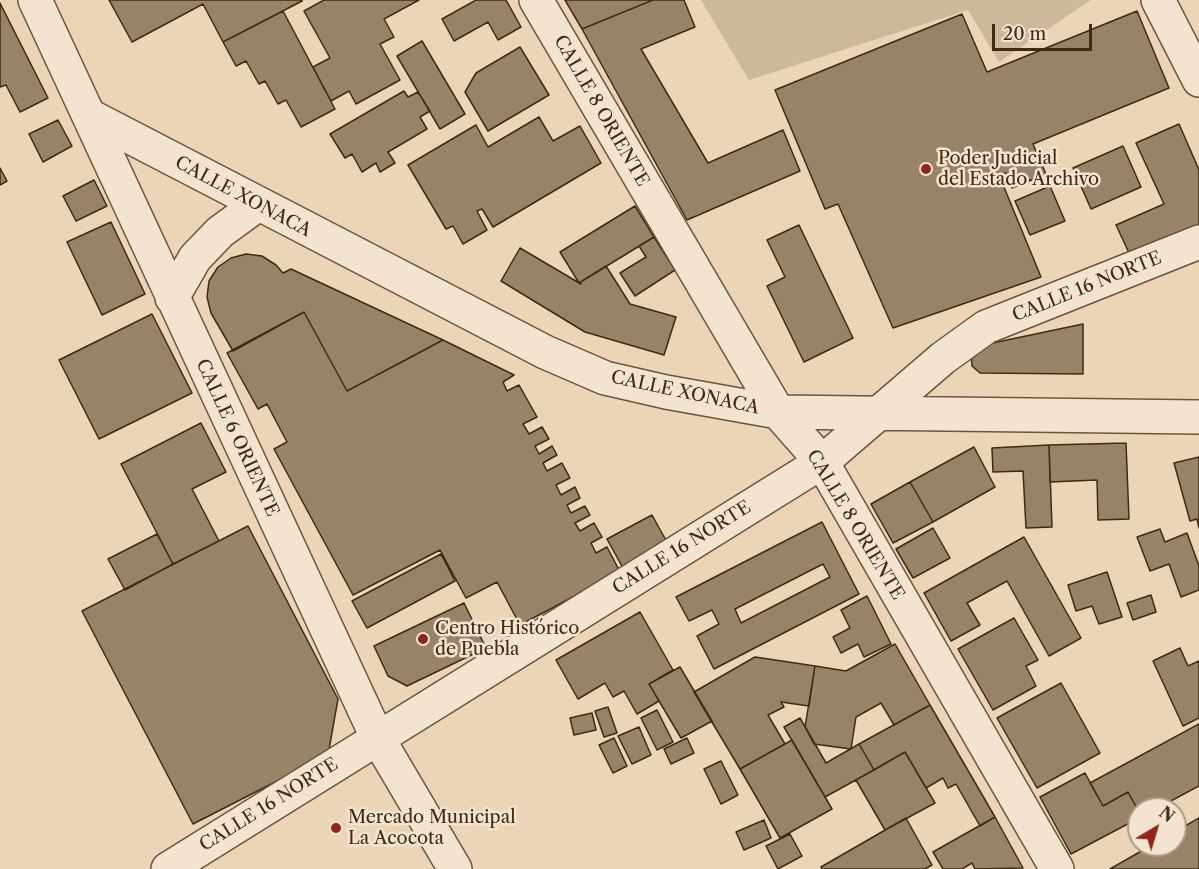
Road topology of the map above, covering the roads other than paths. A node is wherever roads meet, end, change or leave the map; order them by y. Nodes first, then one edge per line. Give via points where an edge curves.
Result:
1 (34, 0) edge
2 (536, 0) edge
3 (1158, 0) edge
4 (1199, 80) edge
5 (90, 116) junction
6 (257, 205) junction
7 (1199, 242) edge
8 (172, 297) junction
9 (778, 412) junction
10 (882, 412) junction
11 (1199, 417) edge
12 (822, 462) junction
13 (377, 737) junction
14 (168, 869) edge
15 (454, 869) edge
16 (1057, 869) edge

1 - 5 street, CALLE 6 ORIENTE
2 - 9 street, CALLE 8 ORIENTE
3 - 4 street
5 - 6 street, CALLE XONACA
5 - 8 street, CALLE 6 ORIENTE
6 - 8 street via 220,232 195,258
6 - 9 street, CALLE XONACA via 605,378
7 - 10 street, CALLE 16 NORTE via 986,327 943,358
8 - 13 street, CALLE 6 ORIENTE
9 - 10 street, CALLE XONACA
9 - 12 street, CALLE 8 ORIENTE
10 - 11 street, CALLE XONACA
10 - 12 street, CALLE 16 NORTE
12 - 13 street, CALLE 16 NORTE
12 - 16 street, CALLE 8 ORIENTE
13 - 14 street, CALLE 16 NORTE
13 - 15 street, CALLE 6 ORIENTE

